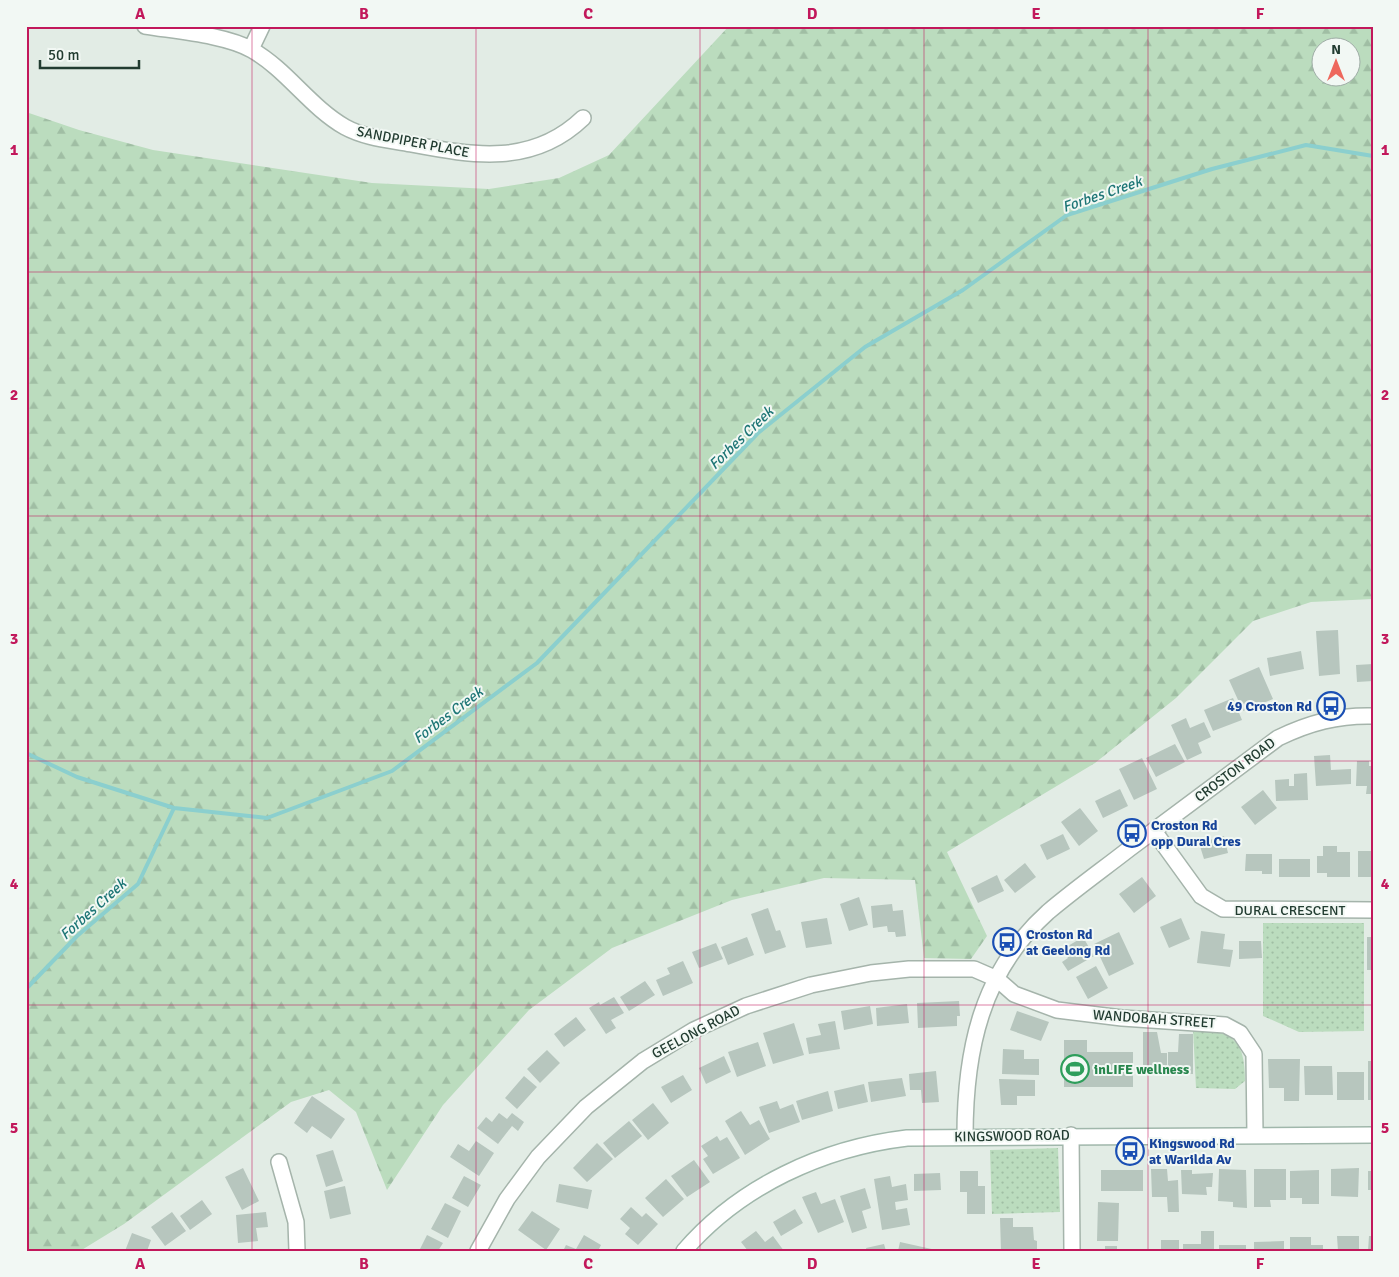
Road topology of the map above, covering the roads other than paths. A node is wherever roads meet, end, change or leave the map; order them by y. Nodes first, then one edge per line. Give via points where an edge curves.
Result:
1 (144, 26) edge
2 (262, 26) edge
3 (251, 49) junction
4 (583, 118) dead end
5 (1373, 716) edge
6 (1154, 831) junction
7 (1373, 910) edge
8 (997, 979) junction
9 (1373, 1134) edge
10 (1071, 1135) junction
11 (1255, 1135) junction
12 (965, 1136) junction
13 (279, 1162) dead end
14 (297, 1251) edge
15 (478, 1251) edge
16 (684, 1251) edge
17 (1072, 1251) edge

1 - 3 street, SANDPIPER PLACE
2 - 3 street
3 - 4 street, SANDPIPER PLACE via 329,116 346,127 374,137 452,151 494,154 537,148 554,141
5 - 6 street, CROSTON ROAD via 1332,718 1278,738
6 - 7 street, DURAL CRESCENT via 1201,896 1223,910
6 - 8 street, CROSTON ROAD via 1048,912 1015,951
8 - 11 street, WANDOBAH STREET via 1014,994 1057,1010 1122,1018 1216,1023 1232,1028 1246,1039 1254,1054
8 - 12 street, CROSTON ROAD via 979,1020 969,1063
8 - 15 street, GEELONG ROAD via 974,969 959,968 862,974 781,993 694,1030 644,1061 586,1108 538,1157
9 - 11 street, KINGSWOOD ROAD
10 - 11 street, KINGSWOOD ROAD
10 - 12 street, KINGSWOOD ROAD
10 - 17 street
12 - 16 street, KINGSWOOD ROAD via 888,1140 800,1166 739,1201
13 - 14 street via 296,1222

